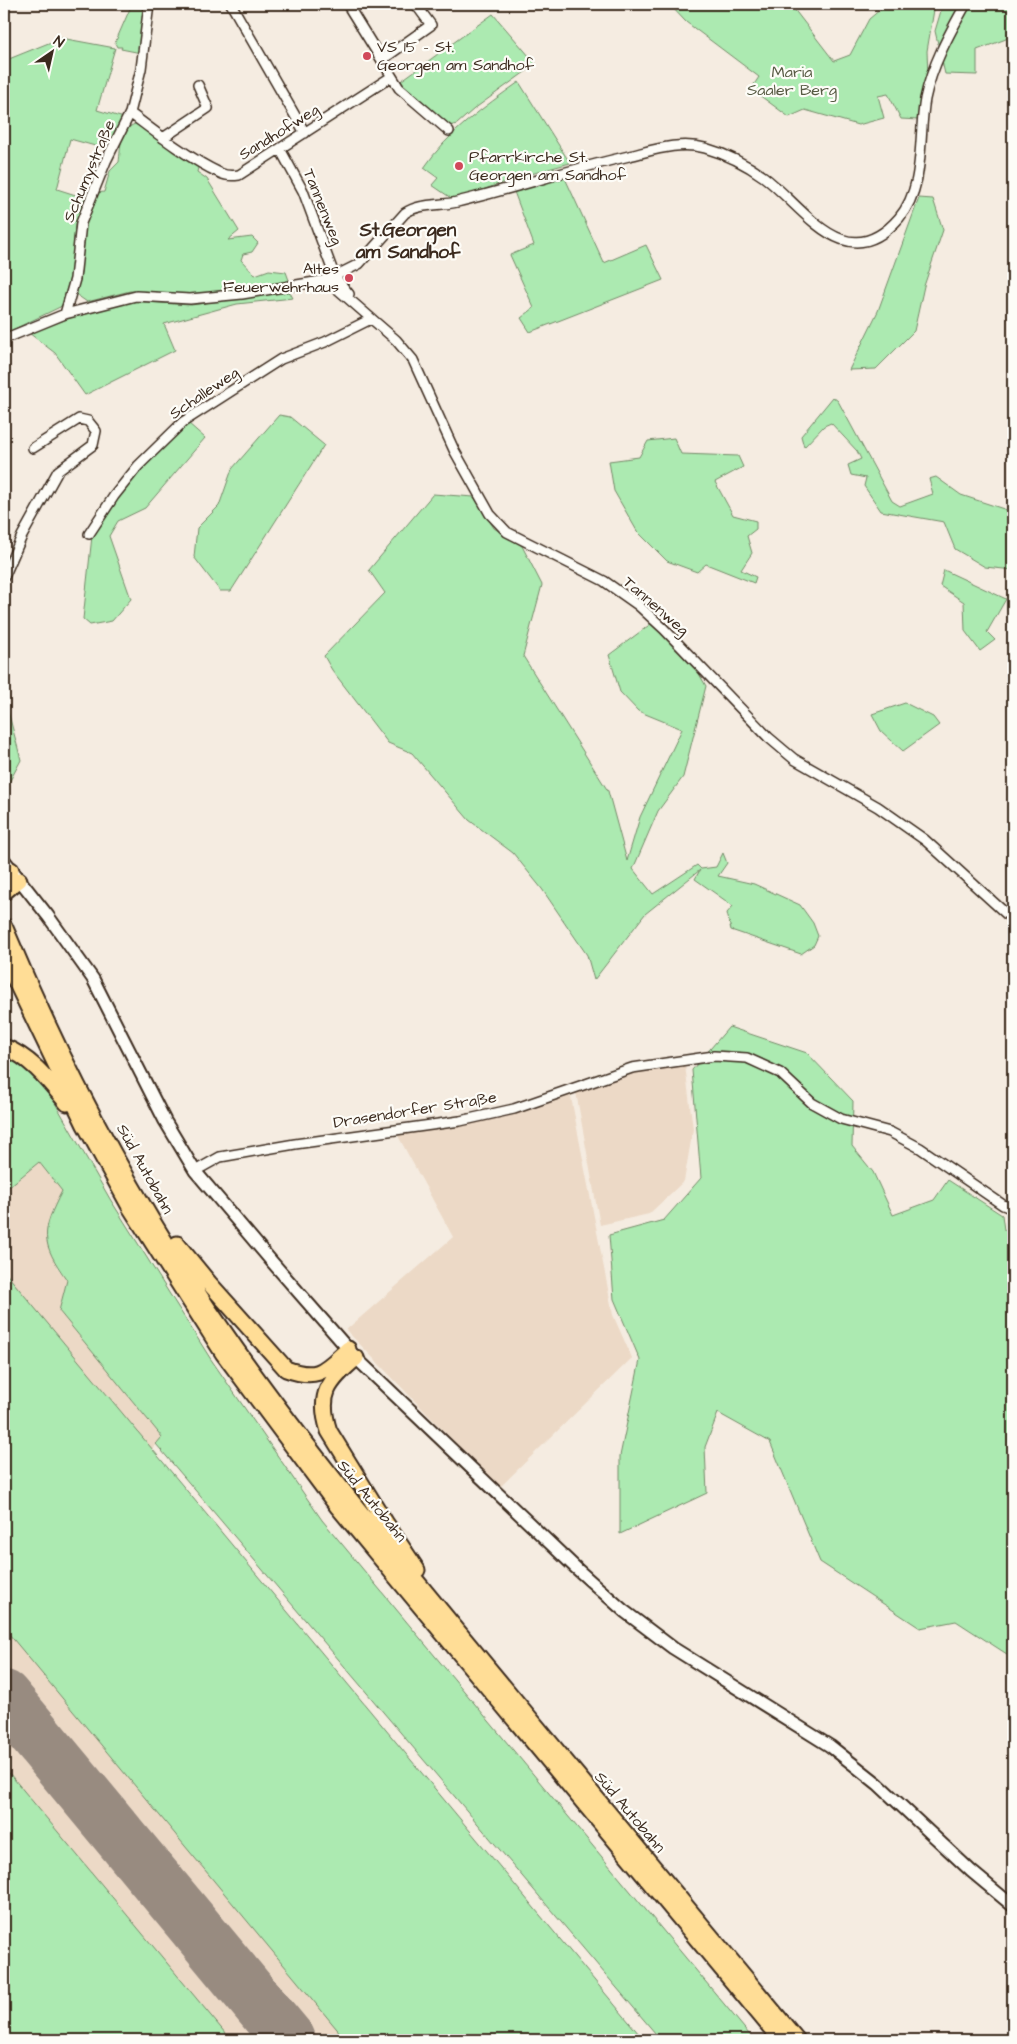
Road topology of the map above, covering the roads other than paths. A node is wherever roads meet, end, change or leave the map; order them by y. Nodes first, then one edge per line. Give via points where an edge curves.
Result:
1 (149, 4) edge
2 (231, 4) edge
3 (347, 4) edge
4 (966, 4) edge
5 (417, 6) dead end
6 (383, 59) junction
7 (391, 78) junction
8 (198, 85) dead end
9 (130, 113) junction
10 (449, 131) dead end
11 (305, 133) junction
12 (163, 138) junction
13 (280, 149) junction
14 (331, 279) junction
15 (65, 314) junction
16 (371, 319) junction
17 (4, 340) edge
18 (33, 448) dead end
19 (89, 534) dead end
20 (4, 577) edge
21 (10, 872) edge
22 (4, 892) edge
23 (1013, 920) edge
24 (4, 926) edge
25 (4, 956) edge
26 (4, 1047) edge
27 (85, 1125) junction
28 (195, 1171) junction
29 (1013, 1209) edge
30 (150, 1214) junction
31 (352, 1353) junction
32 (451, 1624) junction
33 (1013, 1906) edge
34 (781, 2040) edge
35 (797, 2040) edge

1 - 9 street, Schumystraße via 141,69
2 - 11 street
3 - 6 street
4 - 14 street via 934,66 921,126 916,189 899,218 870,240 855,243 828,233 815,225 764,177 735,159 703,148 674,146 455,203 413,208 359,264
5 - 6 street via 431,25
6 - 7 street
7 - 10 street
7 - 11 street, Sandhofweg
8 - 12 street via 208,108
9 - 12 street, Sandhofweg
9 - 15 street, Schumystraße via 81,223 75,279
11 - 13 street, Sandhofweg
12 - 13 street, Sandhofweg via 221,174 239,174
13 - 14 street, Tannenweg via 303,191
14 - 15 street via 190,299 136,296
14 - 16 street, Tannenweg
15 - 17 street
16 - 19 street, Schalleweg via 281,359 183,422 138,466
16 - 23 street, Tannenweg via 413,360 454,450 490,514 507,532 604,581 638,605 768,737 794,759 918,835
18 - 20 street via 79,418 88,421 96,432 93,445 58,472 22,536
21 - 22 highway
21 - 28 main road via 80,958 93,979 165,1121
24 - 30 highway, Süd Autobahn via 67,1062
25 - 27 highway, Süd Autobahn
26 - 27 highway via 42,1073
27 - 34 highway, Süd Autobahn via 130,1207 191,1304 304,1464
28 - 29 street, Drasendorfer Straße via 220,1157 460,1121 514,1109 619,1071 714,1056 747,1058 780,1073 812,1103 841,1119 890,1132
28 - 31 main road
30 - 31 highway via 286,1369 304,1376 318,1373
30 - 32 highway, Süd Autobahn via 228,1338 277,1406
31 - 32 highway via 323,1397 323,1414 329,1431
31 - 33 main road via 624,1611 673,1648 830,1746 878,1784
32 - 35 highway, Süd Autobahn

